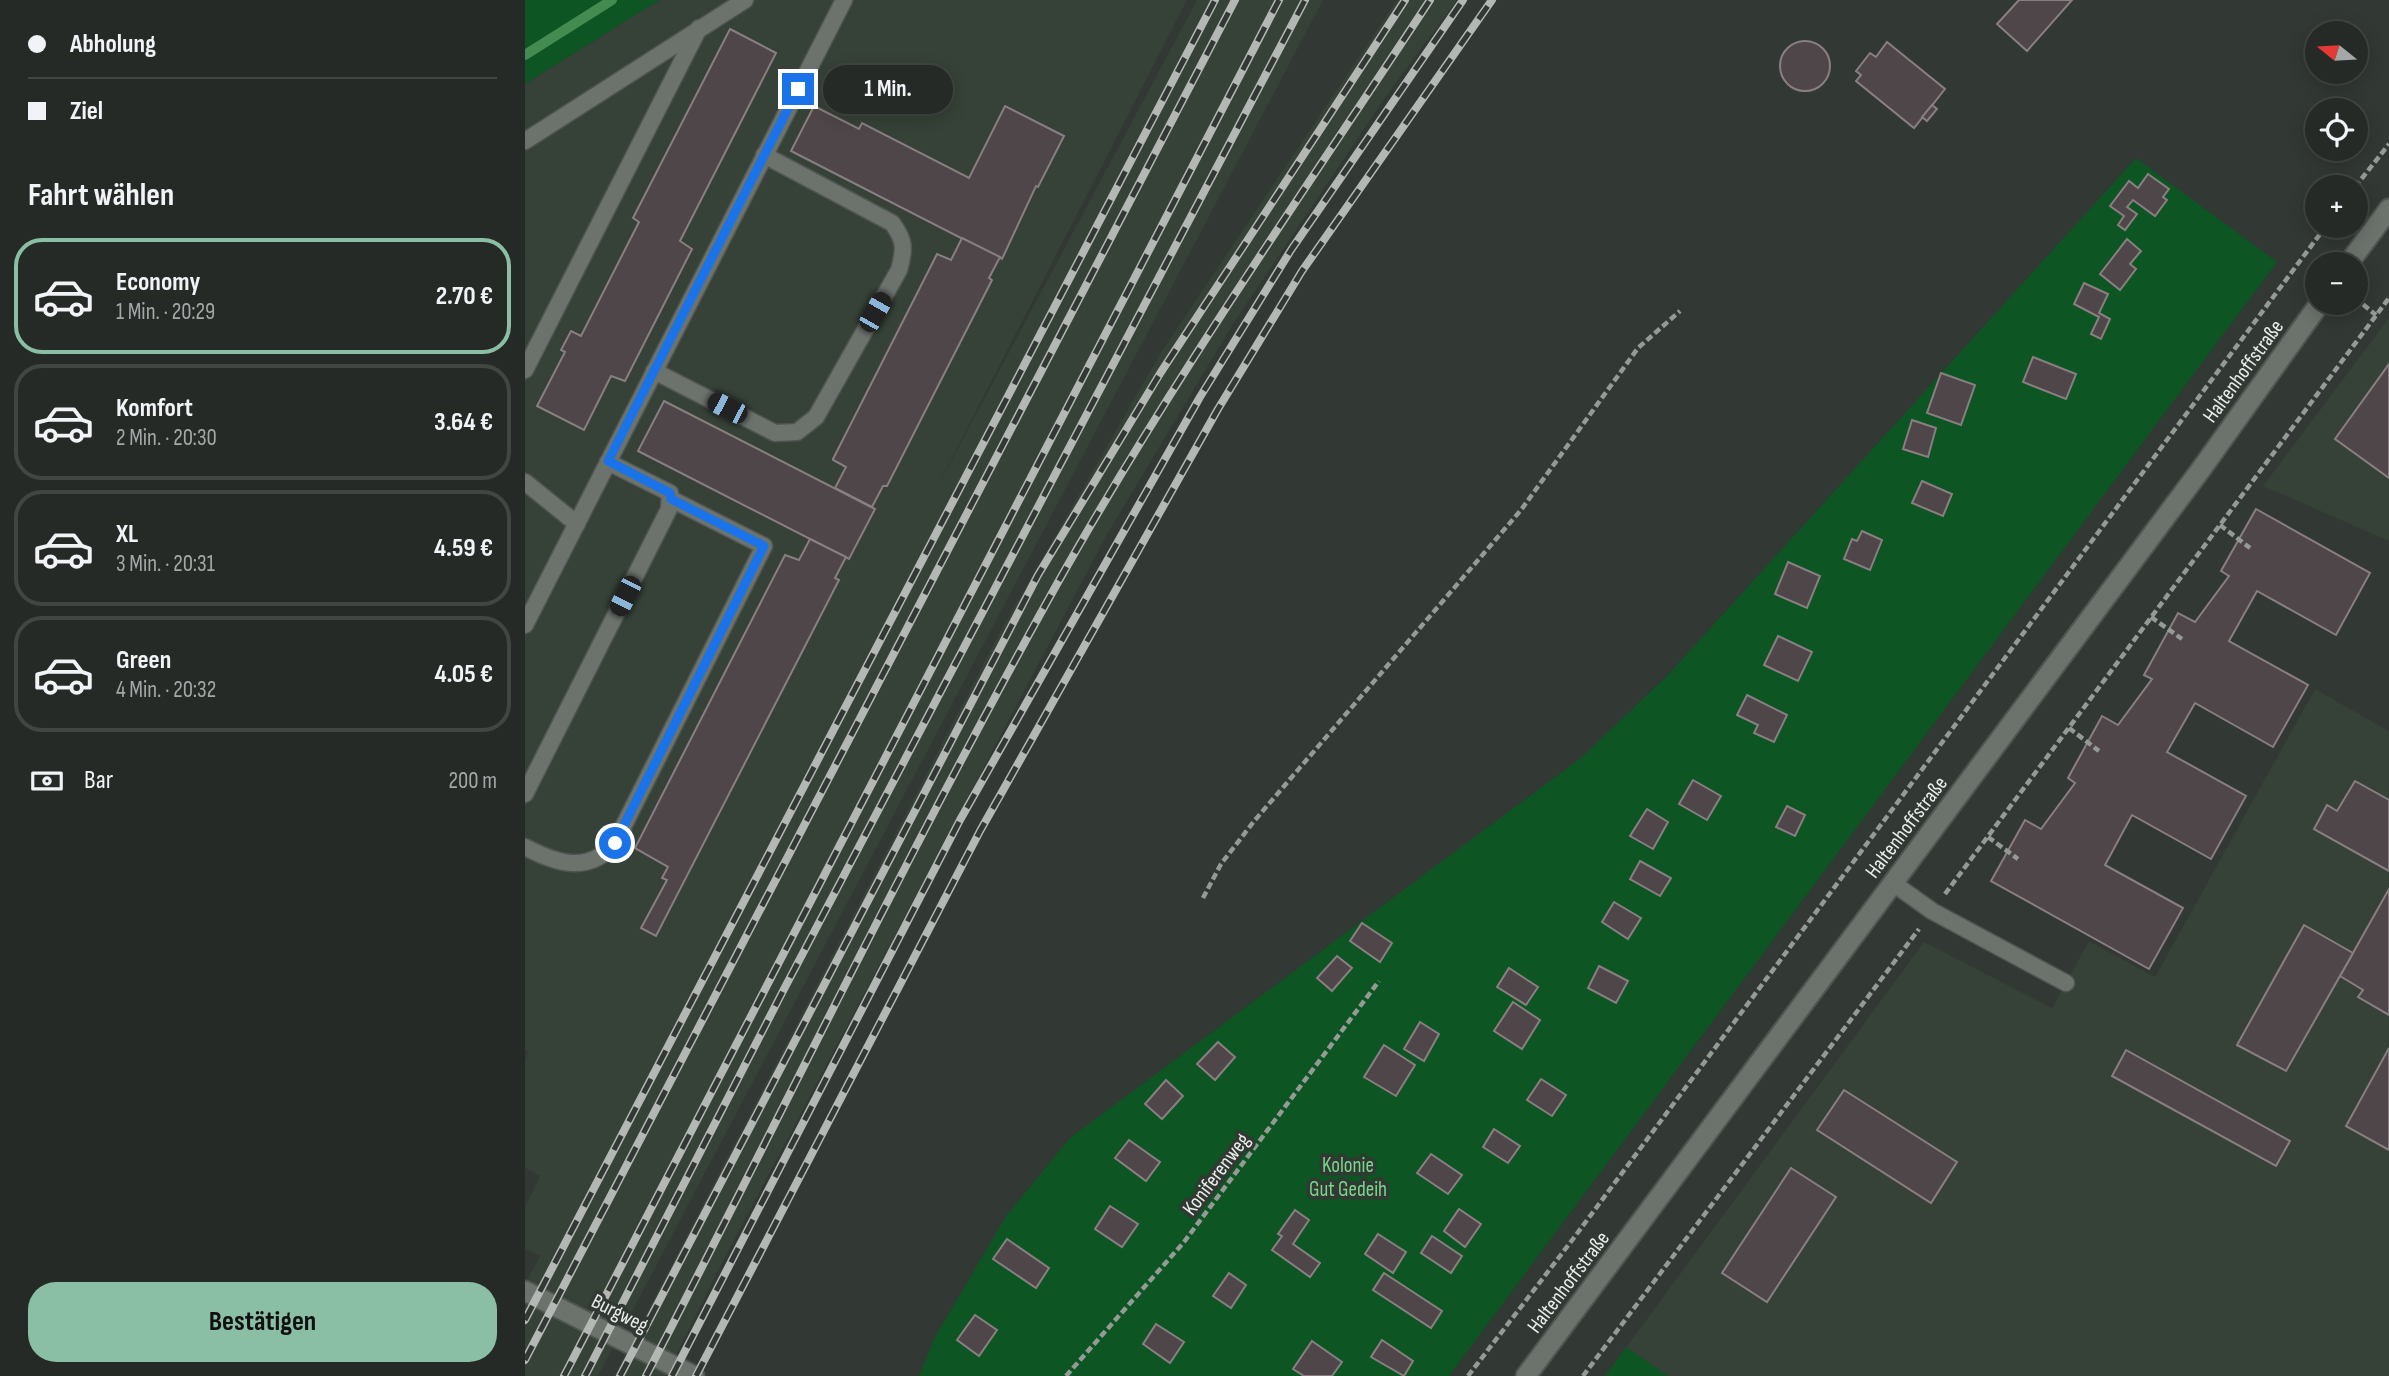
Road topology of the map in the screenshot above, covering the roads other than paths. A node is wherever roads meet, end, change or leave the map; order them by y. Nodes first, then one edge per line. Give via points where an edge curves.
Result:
1 (744, 0) edge
2 (844, 0) edge
3 (699, 28) junction
4 (525, 141) edge
5 (764, 155) junction
6 (2389, 209) edge
7 (2357, 252) edge
8 (2311, 315) edge
9 (525, 370) edge
10 (654, 372) junction
11 (608, 461) junction
12 (525, 482) edge
13 (671, 499) junction
14 (577, 524) junction
15 (525, 625) edge
16 (525, 794) edge
17 (525, 847) edge
18 (1893, 883) junction
19 (2066, 984) dead end
20 (525, 1291) edge
21 (694, 1376) edge
22 (1526, 1376) edge

1 - 3 lane
2 - 5 lane
3 - 4 lane
3 - 9 lane
5 - 10 lane
5 - 10 lane via 892,223 905,250 899,270 816,417 797,432 775,433
6 - 7 street
8 - 18 street, Haltenhoffstraße
10 - 11 lane
11 - 13 lane via 670,493
11 - 14 lane
12 - 14 lane
13 - 16 lane
13 - 17 lane via 764,546 615,843 599,858 575,865
14 - 15 lane
18 - 19 lane via 1932,911
18 - 22 street, Haltenhoffstraße
20 - 21 street, Burgweg

